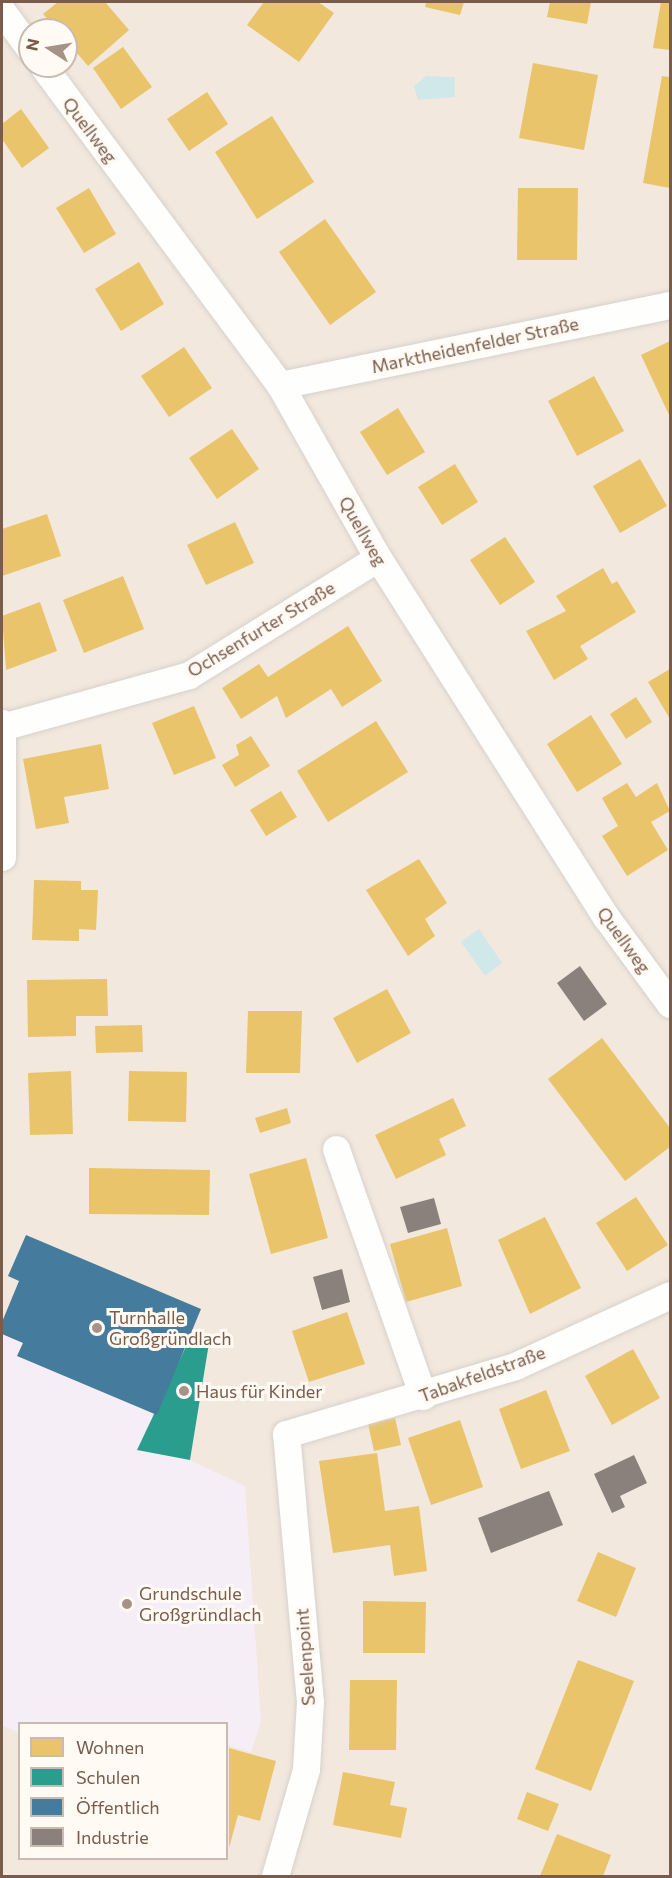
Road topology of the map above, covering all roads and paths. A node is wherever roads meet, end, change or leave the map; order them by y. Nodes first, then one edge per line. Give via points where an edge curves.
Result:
1 (2, 10) edge
2 (18, 32) edge
3 (52, 78) edge
4 (670, 305) edge
5 (280, 385) junction
6 (378, 558) junction
7 (2, 725) edge
8 (2, 857) edge
9 (670, 1004) edge
10 (336, 1149) dead end
11 (670, 1295) edge
12 (423, 1396) junction
13 (286, 1434) joint
14 (275, 1876) edge

1 - 2 street
3 - 5 street, Quellweg
4 - 5 street, Marktheidenfelder Straße
5 - 6 street, Quellweg
6 - 7 street, Ochsenfurter Straße via 189,675
6 - 9 street, Quellweg via 606,917
7 - 8 street
10 - 12 street
11 - 12 street, Tabakfeldstraße via 515,1366
12 - 13 street, Tabakfeldstraße
13 - 14 street, Seelenpoint via 310,1702 306,1769

